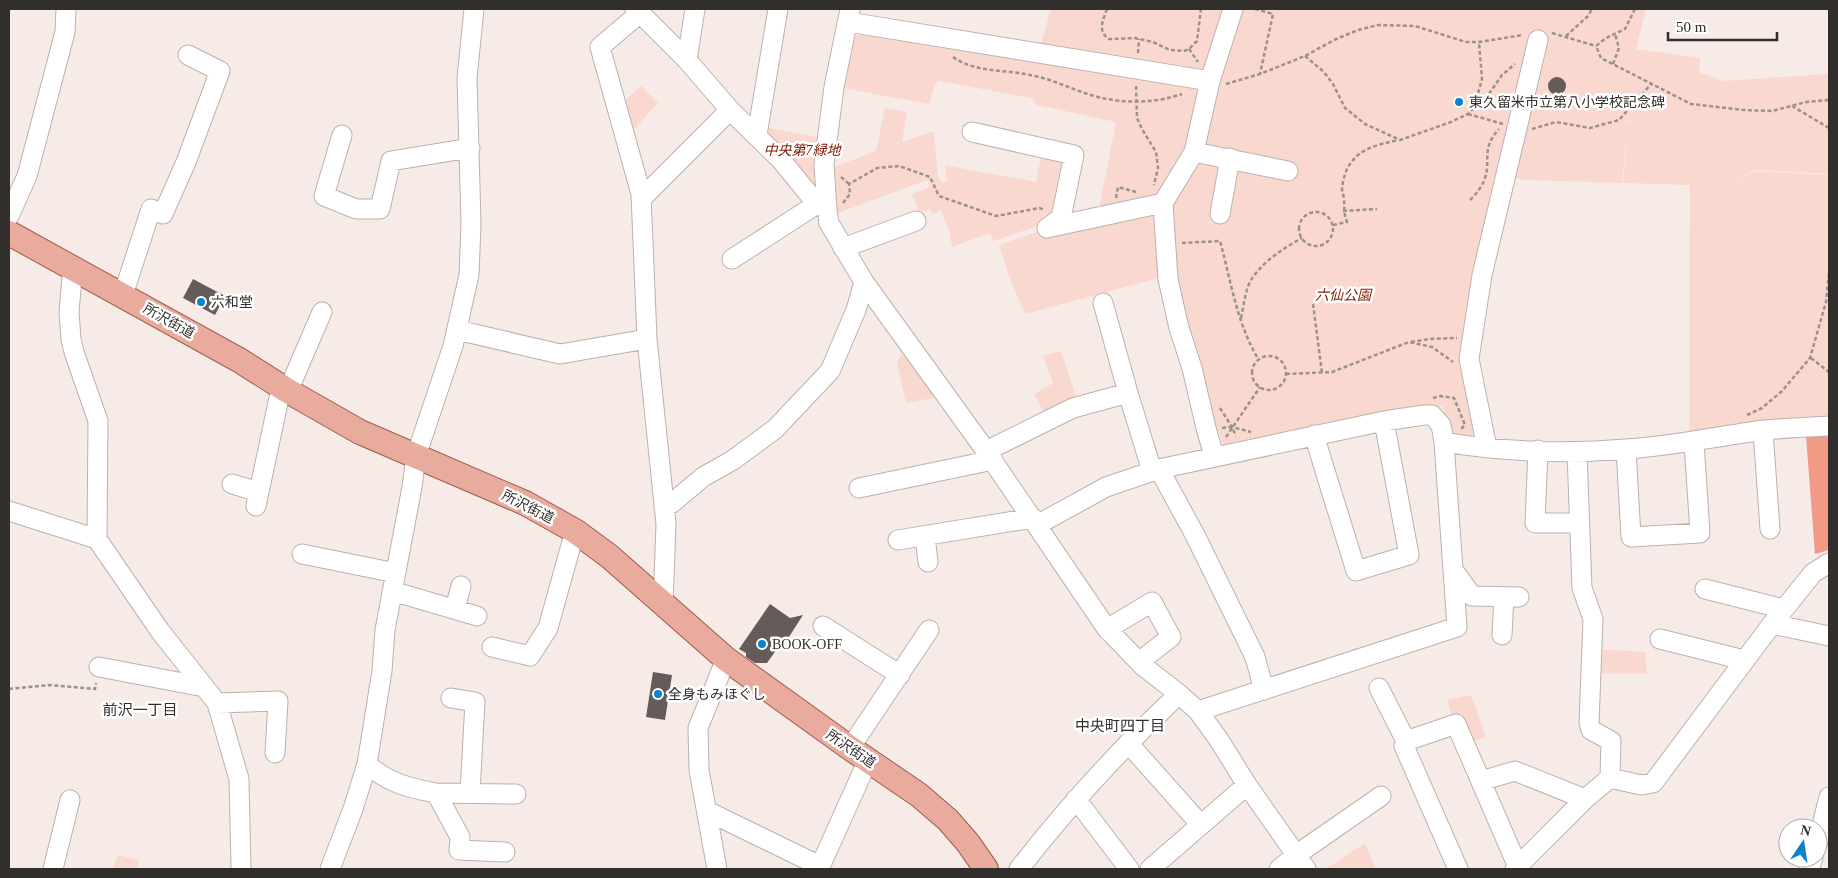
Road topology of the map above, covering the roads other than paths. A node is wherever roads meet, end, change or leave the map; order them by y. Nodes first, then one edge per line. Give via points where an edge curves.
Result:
1 (66, 9) edge
2 (474, 9) edge
3 (694, 9) edge
4 (778, 9) edge
5 (1233, 9) edge
6 (637, 11) edge
7 (849, 15) edge
8 (1539, 35) road end
9 (188, 55) dead end
10 (687, 60) junction
11 (1209, 84) junction
12 (730, 110) junction
13 (972, 132) dead end
14 (342, 135) dead end
15 (757, 135) junction
16 (470, 148) junction
17 (1194, 152) junction
18 (1230, 158) junction
19 (1288, 171) dead end
20 (1158, 196) junction
21 (641, 199) junction
22 (822, 207) junction
23 (1220, 214) dead end
24 (9, 216) edge
25 (916, 220) dead end
26 (9, 232) edge
27 (843, 248) junction
28 (732, 259) dead end
29 (73, 266) junction
30 (864, 282) junction
31 (123, 295) junction
32 (1103, 303) dead end
33 (322, 312) dead end
34 (457, 330) junction
35 (647, 339) junction
36 (288, 391) junction
37 (1128, 393) junction
38 (1384, 421) junction
39 (1829, 426) edge
40 (1763, 431) junction
41 (1314, 435) junction
42 (1444, 442) junction
43 (1694, 442) junction
44 (1487, 448) junction
45 (1626, 449) junction
46 (1538, 450) junction
47 (1576, 452) junction
48 (990, 455) junction
49 (416, 456) junction
50 (1214, 456) junction
51 (1156, 470) junction
52 (232, 484) dead end
53 (859, 488) dead end
54 (664, 507) junction
55 (9, 511) edge
56 (1035, 521) junction
57 (1579, 523) junction
58 (1770, 530) dead end
59 (575, 531) junction
60 (925, 536) junction
61 (96, 539) junction
62 (898, 540) dead end
63 (302, 554) dead end
64 (928, 562) dead end
65 (1829, 563) edge
66 (1454, 571) junction
67 (394, 582) junction
68 (461, 586) dead end
69 (1704, 589) dead end
70 (663, 604) junction
71 (455, 609) junction
72 (1784, 609) junction
73 (477, 616) dead end
74 (1772, 624) junction
75 (823, 626) dead end
76 (1107, 629) junction
77 (929, 630) dead end
78 (1502, 635) dead end
79 (1829, 636) edge
80 (1660, 639) dead end
81 (492, 648) dead end
82 (726, 659) junction
83 (1744, 660) junction
84 (1139, 662) junction
85 (99, 668) road end
86 (900, 675) junction
87 (204, 687) junction
88 (1379, 688) dead end
89 (1264, 690) junction
90 (1179, 694) junction
91 (451, 698) dead end
92 (217, 703) junction
93 (1198, 711) junction
94 (1406, 742) junction
95 (1128, 743) junction
96 (275, 753) dead end
97 (859, 754) junction
98 (367, 764) junction
99 (1610, 778) junction
100 (1481, 781) junction
101 (1247, 785) junction
102 (436, 793) junction
103 (470, 793) junction
104 (516, 794) dead end
105 (1381, 796) dead end
106 (1829, 797) edge
107 (1076, 799) junction
108 (1585, 799) junction
109 (70, 800) dead end
110 (707, 811) junction
111 (1824, 818) edge
112 (1201, 825) junction
113 (505, 852) dead end
114 (1301, 862) edge
115 (819, 867) edge
116 (1516, 868) edge
117 (53, 869) edge
118 (241, 869) edge
119 (330, 869) edge
120 (717, 869) edge
121 (986, 869) edge
122 (1020, 869) edge
123 (1129, 869) edge
124 (1150, 869) edge
125 (1279, 869) edge
126 (1458, 869) edge

1 - 24 street via 64,32 27,176
2 - 16 street via 467,78
3 - 10 street
4 - 15 street
5 - 11 street
6 - 10 street
6 - 21 street via 600,47
7 - 11 street via 939,37 1138,69
7 - 22 street via 834,87
8 - 44 street via 1511,126 1469,359
9 - 31 street via 220,71 163,214 151,209
10 - 12 street
11 - 17 street
12 - 15 street
12 - 21 street
13 - 20 street via 1074,155 1061,218 1047,228
14 - 16 street via 324,196 356,209 380,209 391,162
15 - 22 street
16 - 34 street via 469,275
17 - 18 street
17 - 20 street
18 - 19 street
18 - 23 street
20 - 50 street via 1168,279
21 - 35 street
22 - 27 street
22 - 28 street
25 - 27 street
26 - 29 main road, 所沢街道
27 - 30 street
29 - 31 main road, 所沢街道
29 - 61 street via 69,312 71,339 98,421
30 - 48 street
30 - 54 street via 856,310 830,370 775,429
31 - 36 main road, 所沢街道
32 - 37 street
33 - 36 street
34 - 35 street via 560,354
34 - 49 street
35 - 54 street
36 - 49 main road, 所沢街道 via 360,432
36 - 52 street via 280,398 258,499
37 - 48 street via 1073,408
37 - 51 street
38 - 41 street
38 - 41 street via 1409,555 1356,571
38 - 42 street via 1432,415 1441,425
39 - 40 street
40 - 43 street
40 - 58 street
41 - 50 street
42 - 44 street
42 - 66 street
43 - 45 street
43 - 45 street via 1700,533 1631,537
44 - 46 street
45 - 47 street
46 - 47 street
46 - 57 street via 1535,523
47 - 57 street
48 - 53 street via 895,489
48 - 56 street
49 - 59 main road, 所沢街道 via 524,503
49 - 67 street
50 - 51 street
51 - 56 street via 1106,486
51 - 89 street via 1195,535 1255,657
54 - 70 street
55 - 61 street
56 - 60 street
56 - 76 street
57 - 99 street via 1582,588 1593,619 1589,723 1591,730 1611,741
59 - 70 main road, 所沢街道
59 - 81 street via 548,628 530,656
60 - 62 street
60 - 64 street
61 - 87 street via 160,631
63 - 67 street
65 - 72 street via 1813,573
66 - 78 street via 1472,596 1512,597
66 - 89 street via 1457,627
67 - 71 street
67 - 98 street
68 - 71 street
69 - 72 street
70 - 82 main road, 所沢街道
71 - 73 street
72 - 74 street
74 - 79 street
74 - 83 street
75 - 86 street
76 - 84 street
76 - 84 street via 1152,602 1171,637
77 - 86 street
80 - 83 street
82 - 97 main road, 所沢街道
82 - 110 street via 698,728 699,770
83 - 99 street via 1653,783 1641,785
84 - 90 street
85 - 87 street
86 - 97 street
87 - 92 street
88 - 94 street
89 - 93 street
90 - 93 street
90 - 95 street
91 - 103 street via 475,702
92 - 96 street via 278,701
92 - 118 street via 239,779
93 - 101 street
94 - 100 street via 1456,724
94 - 126 street via 1404,746
95 - 107 street
95 - 112 street
97 - 115 street
97 - 121 main road, 所沢街道 via 919,795 948,820
98 - 102 street via 379,775 408,788
98 - 119 street
99 - 108 street
100 - 108 street via 1515,771
100 - 116 street
101 - 112 street
101 - 114 street
102 - 103 street
102 - 113 street via 460,837 459,850
103 - 104 street
105 - 114 street
106 - 111 street
107 - 122 street
107 - 123 street
108 - 116 street
109 - 117 street
110 - 115 street
110 - 120 street
112 - 124 street
114 - 125 street

